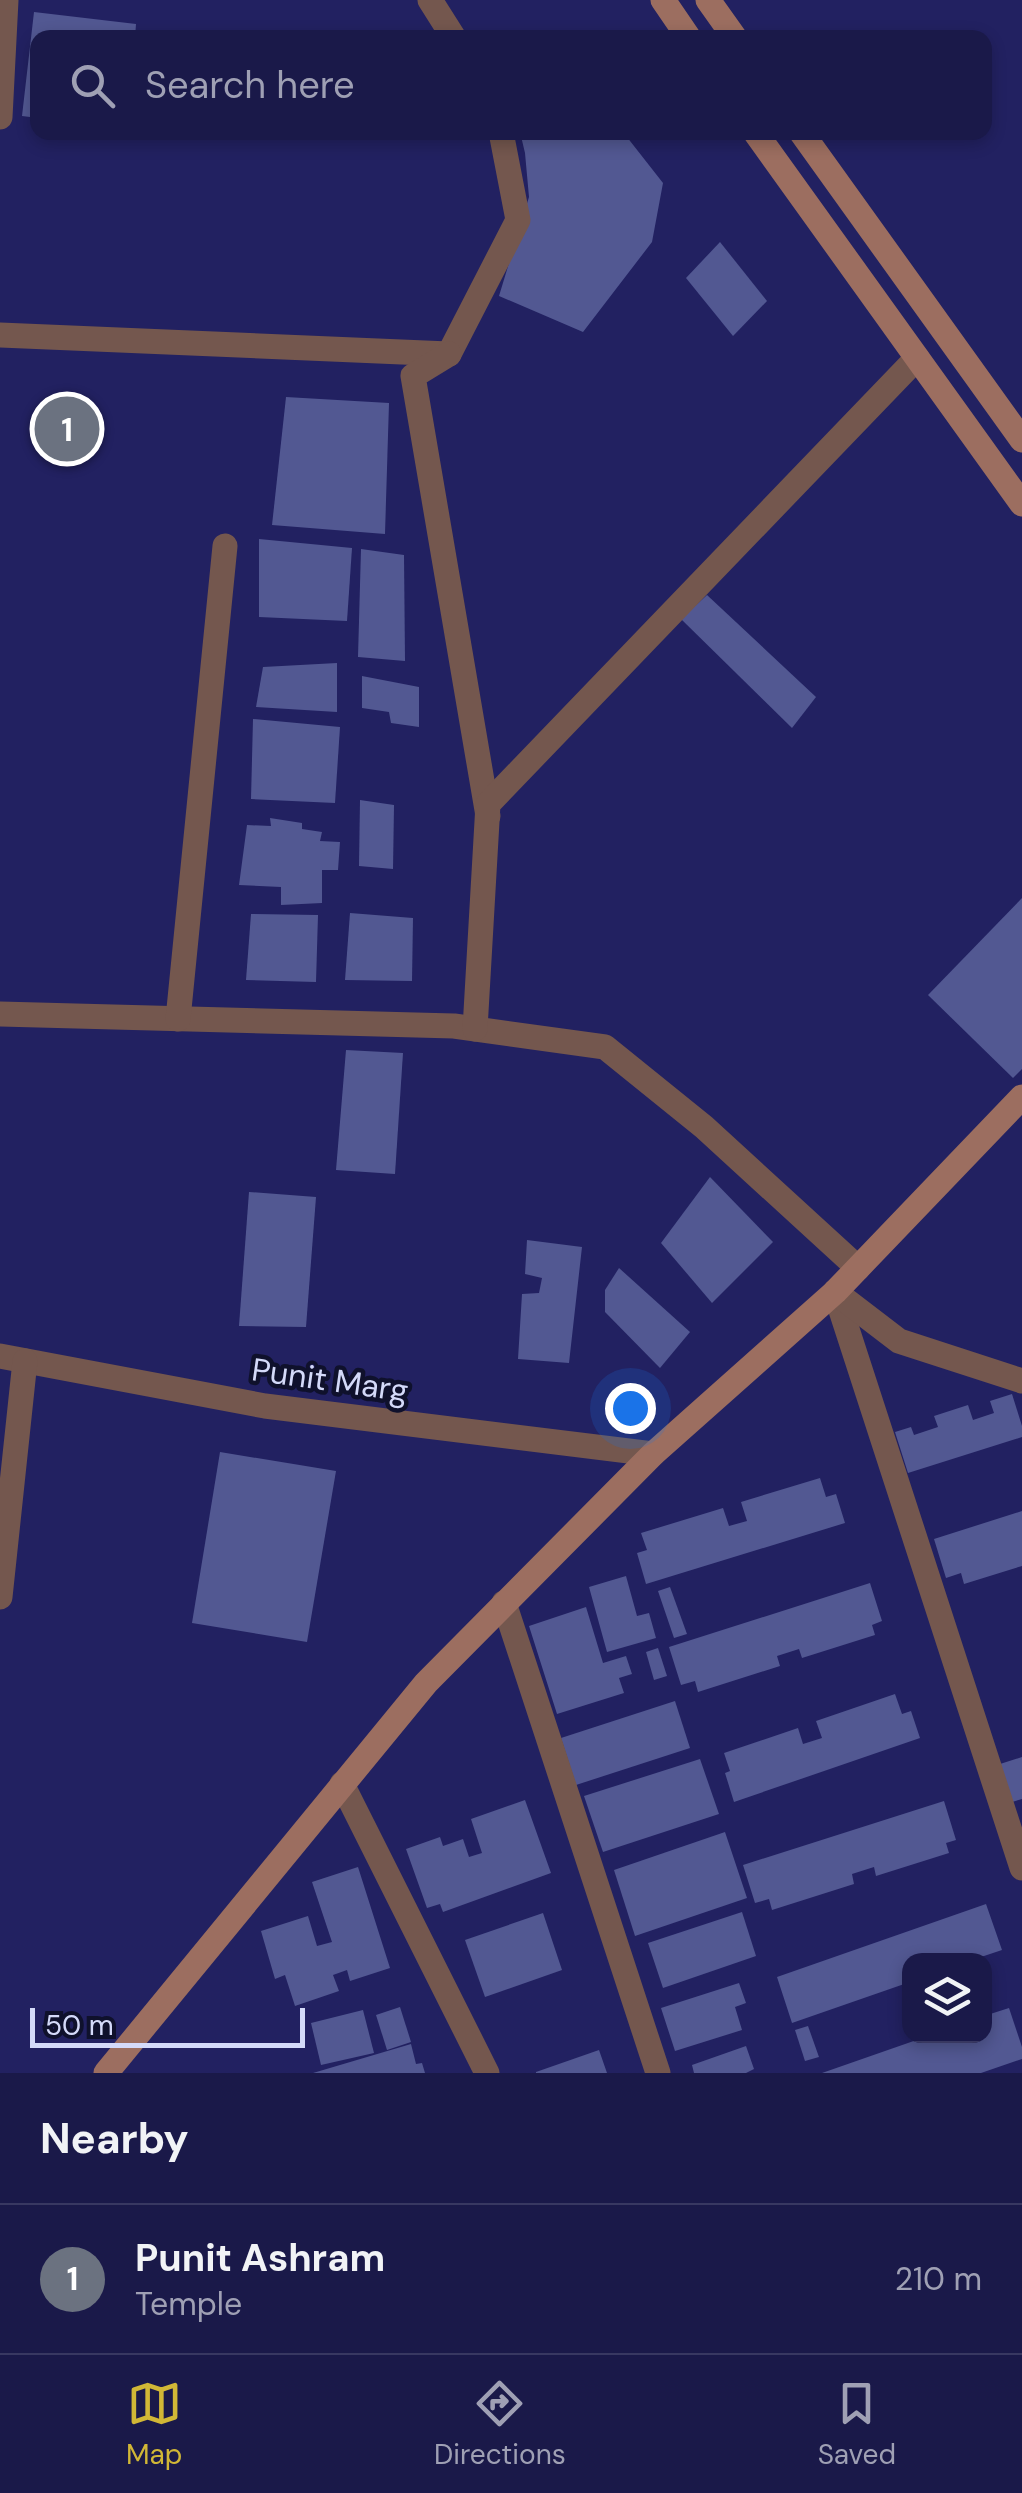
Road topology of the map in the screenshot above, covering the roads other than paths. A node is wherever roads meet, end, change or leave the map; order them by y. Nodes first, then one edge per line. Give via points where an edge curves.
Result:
1 (6, 0) edge
2 (430, 0) edge
3 (663, 0) edge
4 (708, 0) edge
5 (449, 30) edge
6 (684, 30) edge
7 (729, 30) edge
8 (0, 117) edge
9 (502, 140) edge
10 (761, 140) edge
11 (807, 140) edge
12 (0, 336) edge
13 (449, 354) junction
14 (917, 358) junction
15 (1022, 440) edge
16 (1022, 504) edge
17 (225, 546) dead end
18 (488, 816) junction
19 (0, 1014) edge
20 (178, 1019) junction
21 (475, 1030) junction
22 (1022, 1097) edge
23 (858, 1268) junction
24 (835, 1292) junction
25 (12, 1358) edge
26 (1022, 1381) edge
27 (652, 1454) junction
28 (0, 1597) edge
29 (504, 1603) junction
30 (342, 1784) junction
31 (1022, 1868) edge
32 (106, 2073) edge
33 (487, 2073) edge
34 (658, 2073) edge

1 - 8 street
2 - 5 street
3 - 6 street
4 - 7 street
9 - 13 street via 518,220
10 - 14 street
11 - 15 street
12 - 13 street
13 - 18 street via 412,376
14 - 16 street
14 - 18 street via 488,804
17 - 20 street
18 - 21 street
19 - 20 street
20 - 21 street
21 - 23 street via 605,1047
22 - 23 street
23 - 24 street
24 - 26 street via 899,1340
24 - 27 street
24 - 31 street
25 - 27 street, Punit Marg via 264,1406
25 - 28 street
27 - 29 street
29 - 30 street
29 - 34 street
30 - 32 street
30 - 33 street

